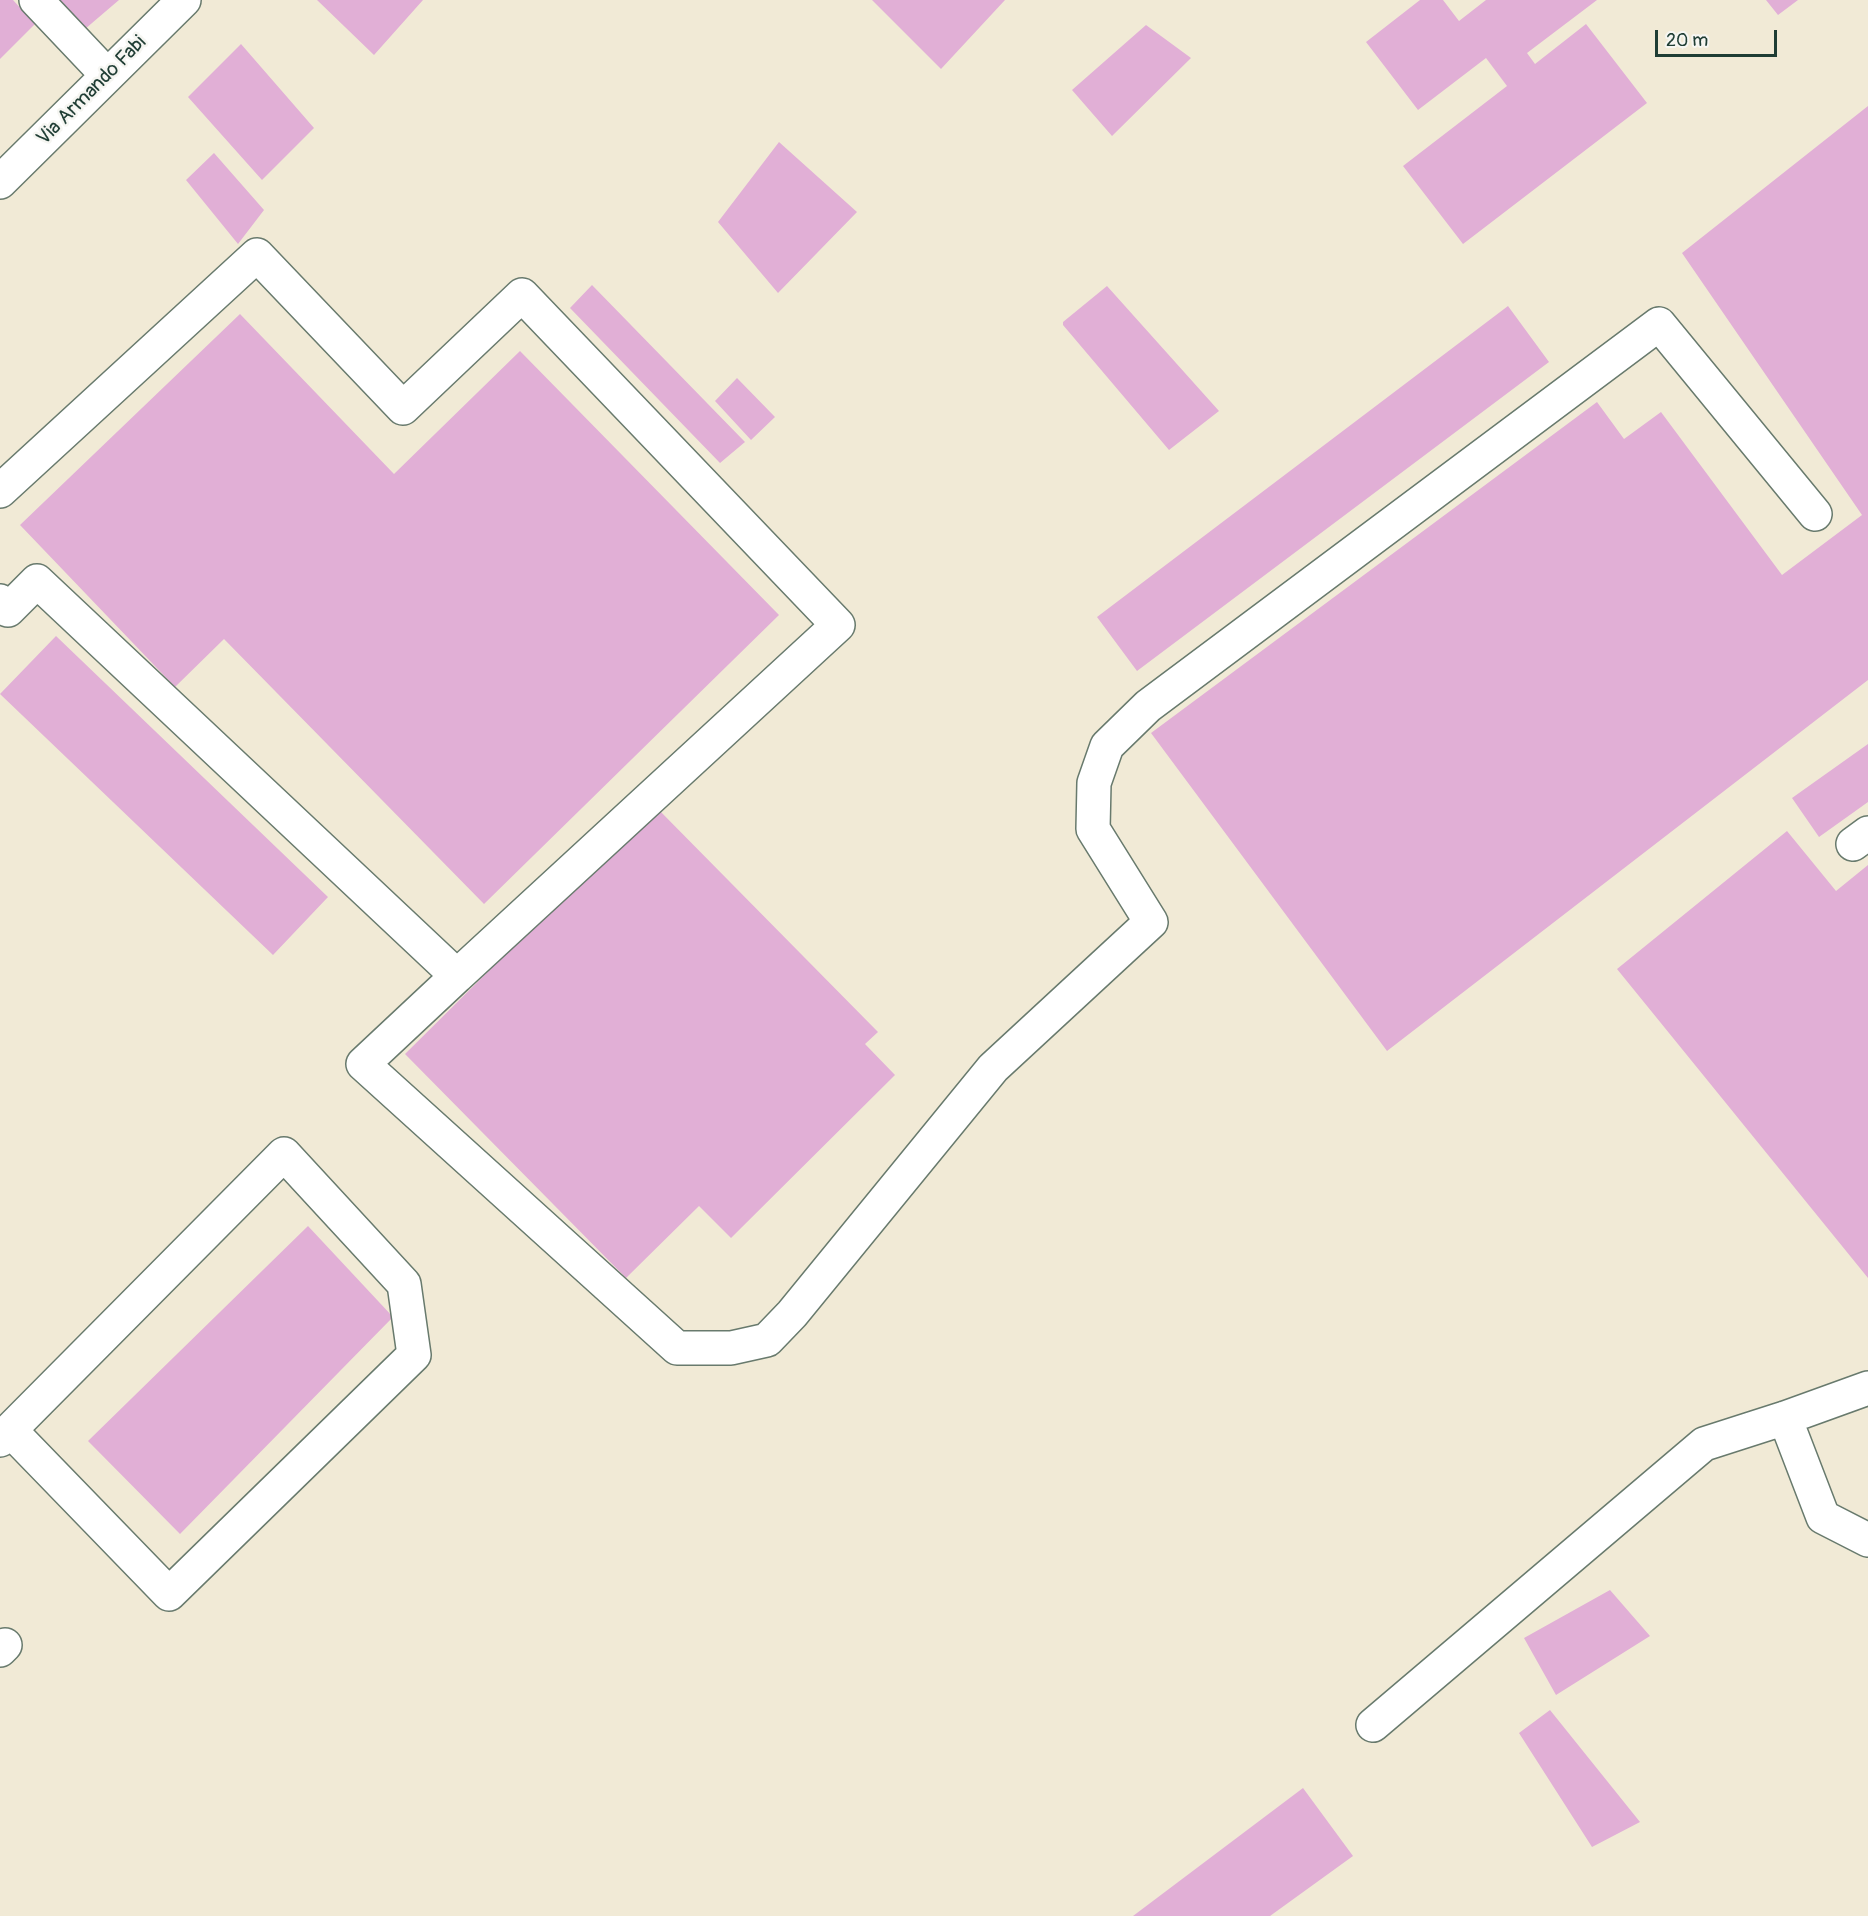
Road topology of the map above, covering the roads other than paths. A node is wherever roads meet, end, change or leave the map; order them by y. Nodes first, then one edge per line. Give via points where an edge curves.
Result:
1 (36, 0) edge
2 (184, 0) edge
3 (107, 75) junction
4 (0, 182) edge
5 (0, 491) edge
6 (1815, 514) dead end
7 (0, 601) edge
8 (457, 976) junction
9 (1868, 1388) edge
10 (1785, 1418) junction
11 (5, 1435) edge
12 (1868, 1540) edge
13 (1373, 1725) dead end

1 - 3 street
2 - 3 street, Via Armando Fabi
3 - 4 street, Via Armando Fabi
5 - 8 street via 257,255 403,408 522,295 838,625
6 - 8 street via 1659,324 1148,706 1107,746 1094,783 1093,829 1151,922 993,1068 792,1314 766,1340 731,1348 677,1348 363,1064
7 - 8 street via 8,610 37,581
9 - 10 street
10 - 12 street via 1822,1517
10 - 13 street via 1704,1444
11 - 11 street via 284,1154 404,1284 414,1355 169,1594

